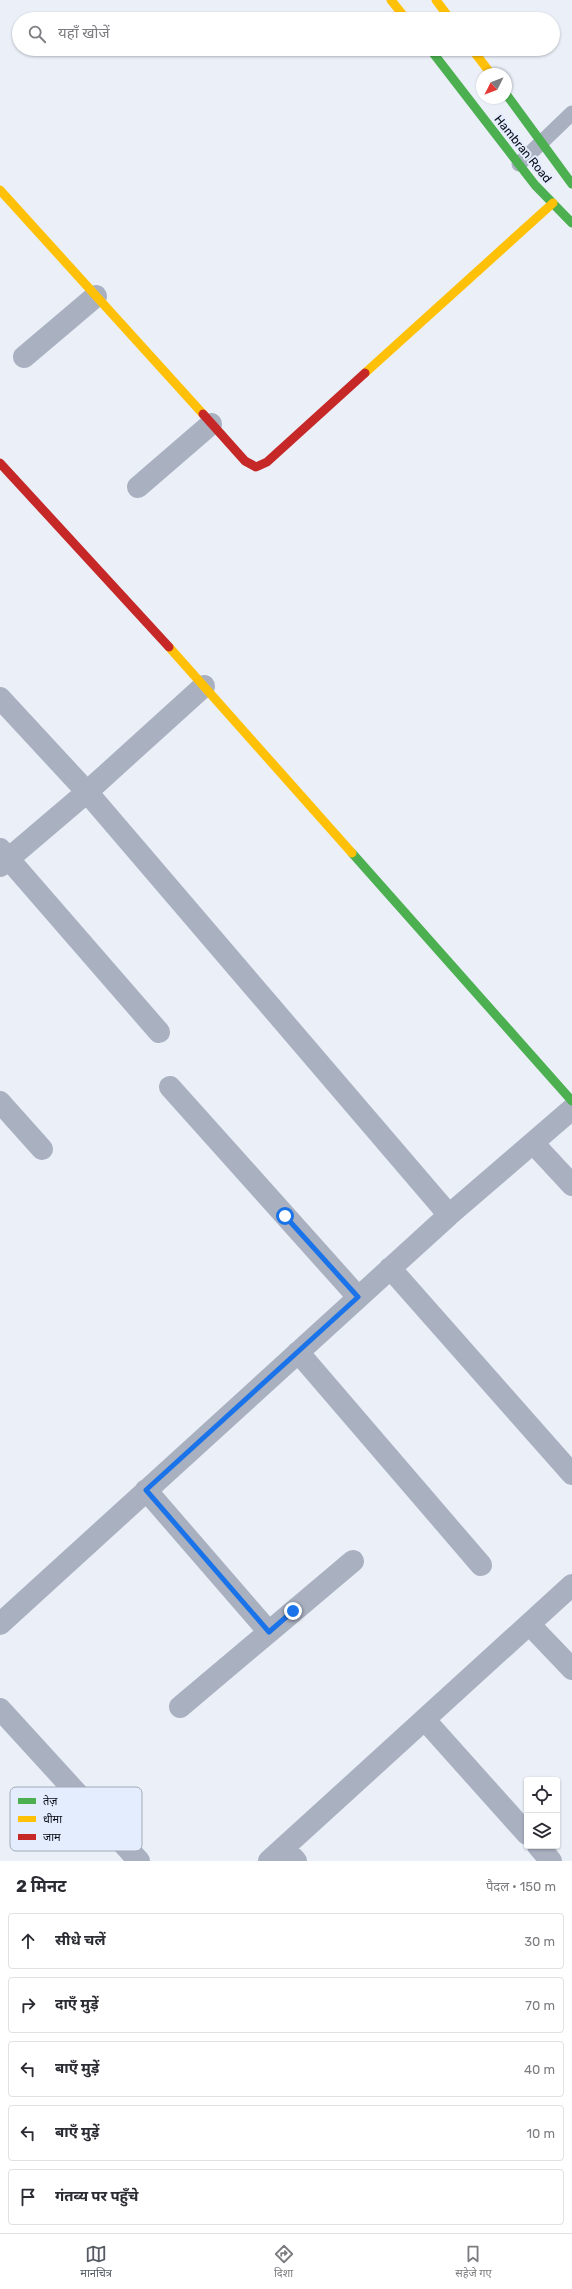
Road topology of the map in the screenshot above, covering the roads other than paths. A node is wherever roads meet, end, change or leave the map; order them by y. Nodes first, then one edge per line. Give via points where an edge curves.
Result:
1 (391, 0) edge
2 (436, 0) edge
3 (400, 12) edge
4 (445, 12) edge
5 (435, 56) edge
6 (477, 56) edge
7 (486, 68) edge
8 (512, 102) edge
9 (572, 113) edge
10 (542, 142) junction
11 (519, 164) junction
12 (572, 184) edge
13 (0, 190) edge
14 (553, 203) junction
15 (572, 223) edge
16 (96, 296) junction
17 (24, 357) dead end
18 (211, 424) junction
19 (2, 468) edge
20 (138, 487) dead end
21 (204, 686) junction
22 (0, 698) edge
23 (87, 792) junction
24 (3, 858) edge
25 (159, 1032) dead end
26 (170, 1087) dead end
27 (572, 1100) edge
28 (0, 1102) edge
29 (572, 1109) edge
30 (534, 1144) junction
31 (42, 1149) dead end
32 (572, 1185) edge
33 (449, 1215) junction
34 (390, 1268) junction
35 (358, 1297) junction
36 (298, 1352) junction
37 (572, 1474) edge
38 (146, 1490) junction
39 (353, 1561) dead end
40 (481, 1565) dead end
41 (572, 1585) edge
42 (0, 1624) edge
43 (530, 1625) junction
44 (269, 1632) junction
45 (572, 1669) edge
46 (180, 1707) dead end
47 (0, 1709) edge
48 (425, 1720) junction
49 (71, 1787) edge
50 (524, 1831) edge
51 (541, 1849) edge
52 (130, 1851) edge
53 (283, 1857) edge
54 (139, 1861) edge
55 (551, 1861) edge

1 - 3 street
2 - 4 street
5 - 11 street, Hambran Road
6 - 7 street
8 - 10 street, Hambran Road
9 - 10 lane
10 - 11 lane
10 - 12 street, Hambran Road
11 - 14 street, Hambran Road
13 - 16 street
14 - 15 street, Hambran Road
14 - 18 street via 267,462 256,466 245,461
16 - 17 street
16 - 18 street
18 - 20 street
19 - 21 street
21 - 23 street
21 - 27 street
22 - 23 street
23 - 24 street
23 - 33 street
24 - 25 street
26 - 35 street
28 - 31 street
29 - 30 street
30 - 32 street
30 - 33 street
33 - 34 street
34 - 35 street
34 - 37 street
35 - 36 street
36 - 38 street
36 - 40 street
38 - 42 street
38 - 44 street
39 - 44 street
41 - 43 street
43 - 45 street
43 - 48 street
44 - 46 street
47 - 49 street
48 - 50 street
48 - 53 street
51 - 55 street
52 - 54 street

